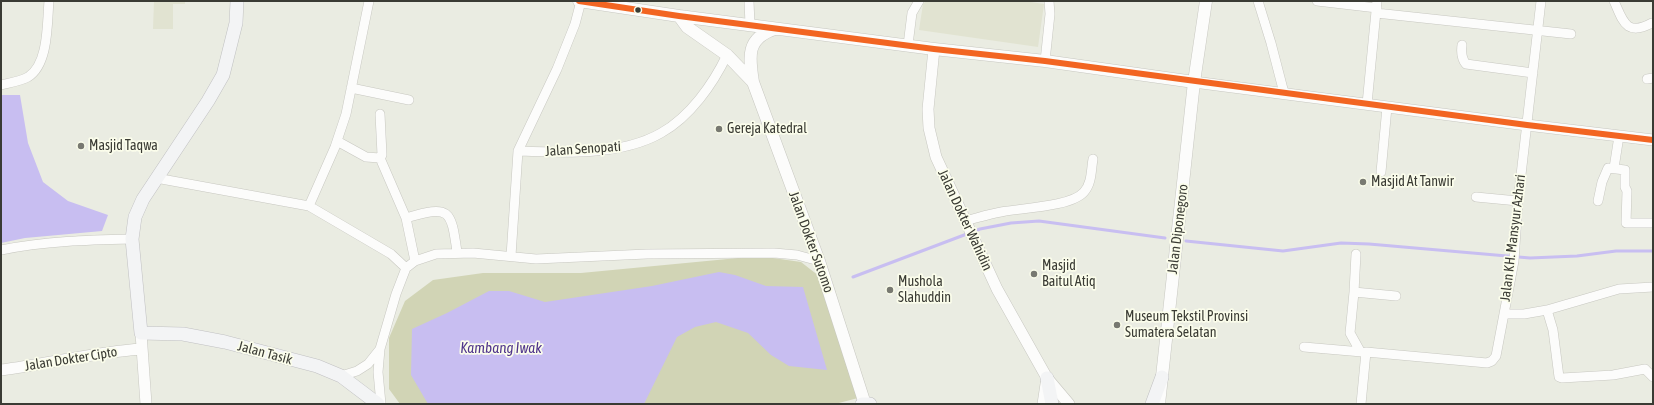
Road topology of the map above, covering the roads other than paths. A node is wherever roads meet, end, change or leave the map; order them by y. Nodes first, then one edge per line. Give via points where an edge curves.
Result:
1 (49, 1) edge
2 (237, 1) edge
3 (369, 1) edge
4 (580, 1) edge
5 (749, 1) edge
6 (919, 1) edge
7 (1049, 1) edge
8 (1206, 1) edge
9 (1258, 1) edge
10 (1317, 1) edge
11 (1541, 1) edge
12 (1614, 1) edge
13 (607, 3) edge
14 (1377, 7) edge
15 (679, 16) junction
16 (1653, 23) edge
17 (750, 25) junction
18 (776, 28) junction
19 (1538, 30) junction
20 (1571, 34) dead end
21 (908, 45) junction
22 (1462, 45) dead end
23 (934, 49) junction
24 (727, 55) junction
25 (1045, 61) junction
26 (1533, 73) junction
27 (753, 82) junction
28 (1194, 82) junction
29 (1, 85) edge
30 (351, 88) junction
31 (1284, 93) junction
32 (409, 100) dead end
33 (1367, 104) junction
34 (1387, 107) junction
35 (380, 114) dead end
36 (1527, 125) junction
37 (1619, 136) junction
38 (1653, 140) edge
39 (337, 141) junction
40 (518, 151) junction
41 (380, 158) junction
42 (1093, 160) dead end
43 (1614, 168) junction
44 (1381, 172) dead end
45 (156, 178) junction
46 (1476, 197) dead end
47 (1518, 201) junction
48 (1598, 201) dead end
49 (308, 206) junction
50 (406, 218) junction
51 (1653, 223) edge
52 (969, 229) junction
53 (132, 239) junction
54 (1, 250) edge
55 (457, 252) junction
56 (1356, 254) dead end
57 (511, 256) junction
58 (415, 261) junction
59 (819, 261) junction
60 (406, 268) junction
61 (1653, 287) edge
62 (1354, 292) junction
63 (1396, 296) dead end
64 (1547, 310) junction
65 (1504, 314) junction
66 (141, 333) junction
67 (1304, 346) dead end
68 (142, 349) junction
69 (380, 349) junction
70 (1363, 352) junction
71 (1, 370) edge
72 (341, 376) junction
73 (1162, 377) junction
74 (1653, 377) edge
75 (1047, 378) junction
76 (146, 404) edge
77 (378, 404) edge
78 (382, 404) edge
79 (862, 404) edge
80 (865, 404) edge
81 (870, 404) edge
82 (1043, 404) edge
83 (1052, 404) edge
84 (1069, 404) edge
85 (1152, 404) edge
86 (1159, 404) edge
87 (1361, 404) edge

1 - 29 street via 42,58 28,77
2 - 45 main road via 236,23 223,75
3 - 30 street
4 - 13 main road
4 - 40 street via 575,24 560,62
5 - 17 street
6 - 21 street via 912,13
7 - 25 street
8 - 28 main road, Jalan Diponegoro
9 - 31 street
10 - 14 street
11 - 19 street, Jalan KH. Mansyur Azhari
12 - 16 street via 1625,24 1638,28
13 - 15 main road
14 - 19 street
14 - 33 street
15 - 17 main road
15 - 24 main road via 687,27
17 - 18 main road
18 - 21 main road
18 - 27 main road via 764,32 754,42 750,61
19 - 20 street
19 - 26 street, Jalan KH. Mansyur Azhari
21 - 23 main road
22 - 26 street via 1461,54 1466,64
23 - 25 main road
23 - 52 street, Jalan Dokter Wahidin via 928,109 929,128 936,157
24 - 27 main road
24 - 40 street, Jalan Senopati via 718,73 687,111 672,126 650,138 627,146 592,151
25 - 28 main road
26 - 36 street, Jalan KH. Mansyur Azhari
27 - 59 main road, Jalan Dokter Sutomo
28 - 31 street
28 - 73 main road, Jalan Diponegoro
30 - 32 street
30 - 39 street
31 - 33 street
33 - 34 street
34 - 36 street
34 - 44 street
35 - 41 street
36 - 37 street
36 - 47 street, Jalan KH. Mansyur Azhari
37 - 38 street
37 - 43 street
39 - 41 street via 366,157
39 - 49 street
40 - 57 street
41 - 50 street
42 - 52 street via 1090,183 1084,193 1046,206 1000,212
43 - 48 street via 1608,168
43 - 51 street via 1625,170 1626,223
45 - 49 street
45 - 53 main road via 142,199 135,217
46 - 47 street
47 - 65 street, Jalan KH. Mansyur Azhari via 1514,261
49 - 60 street via 391,254
50 - 55 street via 440,211 448,215 452,221
50 - 58 street
52 - 75 street, Jalan Dokter Wahidin via 997,289
53 - 54 street via 28,244
53 - 66 main road
55 - 57 street
55 - 58 street via 436,254
56 - 62 street
57 - 59 street via 536,259 647,254 774,253 797,255
58 - 60 street
59 - 80 main road, Jalan Dokter Sutomo
60 - 69 street
61 - 64 street via 1619,289
62 - 63 street
62 - 70 street via 1350,333
64 - 65 street
64 - 74 street via 1554,330 1559,377 1613,375 1645,369
65 - 70 street, Jalan KH. Mansyur Azhari via 1496,356 1487,363
66 - 68 street
66 - 72 main road, Jalan Tasik via 183,334 225,342 317,366
67 - 70 street, Jalan KH. Mansyur Azhari
68 - 71 street, Jalan Dokter Cipto
68 - 76 street
69 - 72 street via 368,364 357,372
69 - 78 street via 378,372
70 - 87 street
72 - 77 main road, Jalan Tasik
73 - 85 main road
73 - 86 main road, Jalan Diponegoro
75 - 82 street
75 - 83 main road
75 - 84 street, Jalan Dokter Wahidin
79 - 80 main road
80 - 81 main road

